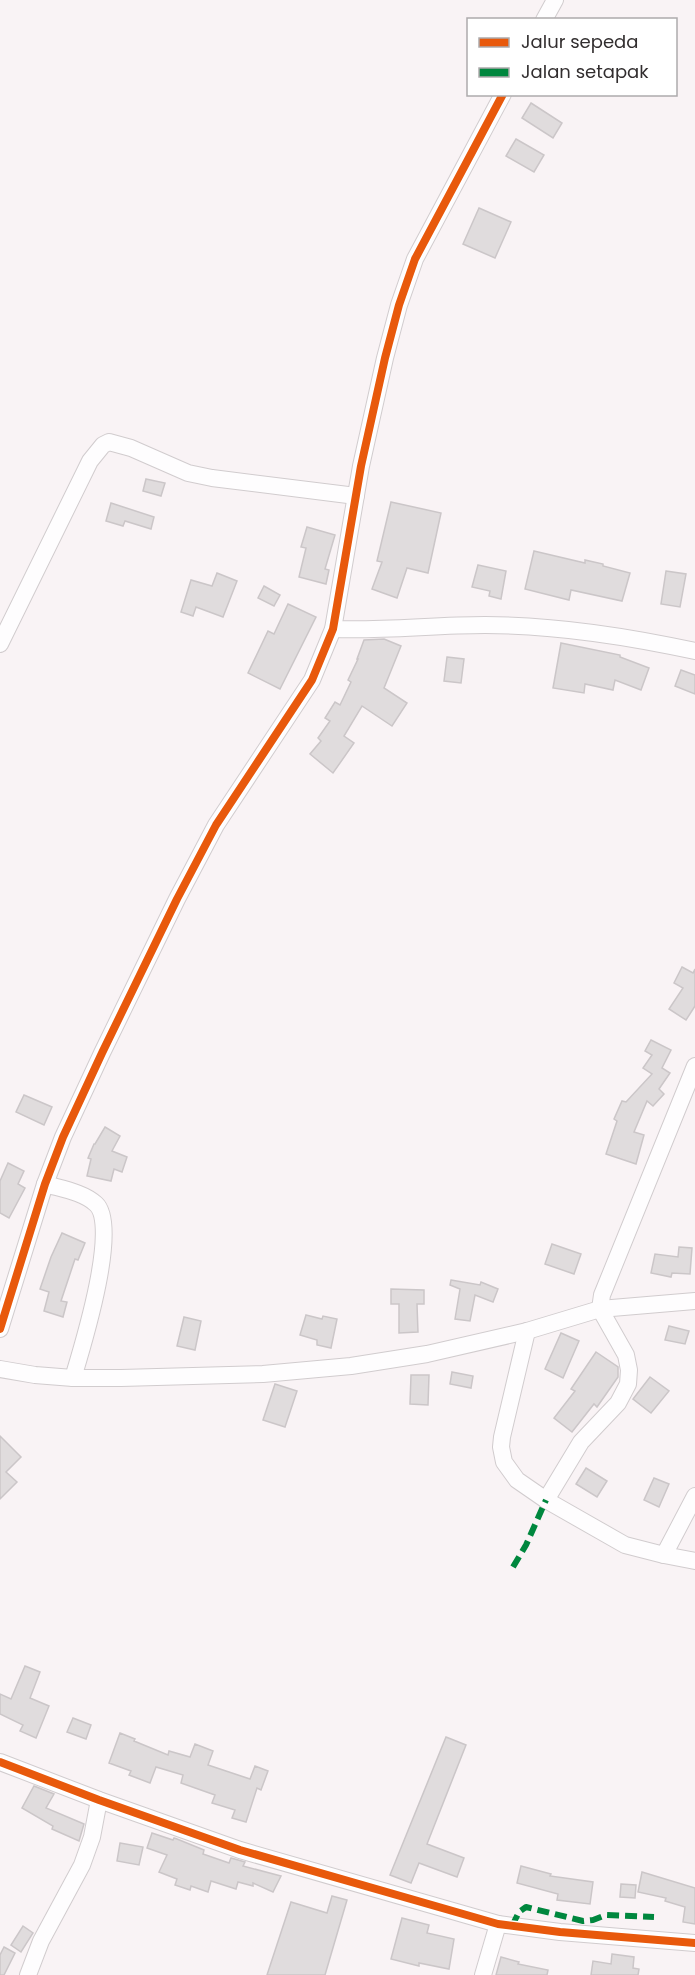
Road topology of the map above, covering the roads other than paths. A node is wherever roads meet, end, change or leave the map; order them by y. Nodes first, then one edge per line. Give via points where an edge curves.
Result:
1 (555, 0) edge
2 (545, 18) edge
3 (502, 96) edge
4 (356, 496) junction
5 (333, 628) junction
6 (0, 644) edge
7 (695, 651) edge
8 (695, 1066) edge
9 (45, 1185) junction
10 (695, 1301) edge
11 (600, 1309) junction
12 (0, 1329) edge
13 (527, 1331) junction
14 (0, 1369) edge
15 (73, 1378) junction
16 (695, 1496) edge
17 (546, 1500) junction
18 (664, 1556) junction
19 (695, 1561) edge
20 (0, 1762) edge
21 (99, 1800) junction
22 (498, 1924) junction
23 (695, 1943) edge
24 (28, 1975) edge
25 (483, 1975) edge

1 - 2 street
3 - 4 street via 415,259 385,358
4 - 5 street
4 - 6 street via 188,473 109,442 90,461
5 - 7 street via 486,625 555,629 643,639
5 - 9 street via 312,680 216,825 177,898 78,1102
8 - 11 street via 605,1284
9 - 12 street
9 - 15 street via 82,1195 98,1205 105,1227 98,1284
10 - 11 street
11 - 13 street
11 - 17 street via 626,1355 628,1384 618,1404 581,1442
13 - 15 street via 427,1354 351,1366 263,1374
13 - 17 street via 501,1447 504,1462 517,1480
14 - 15 street
16 - 18 street
17 - 18 street via 626,1545
18 - 19 street
20 - 21 street
21 - 22 street via 240,1850
21 - 24 street via 82,1865 41,1941
22 - 23 street
22 - 25 street

